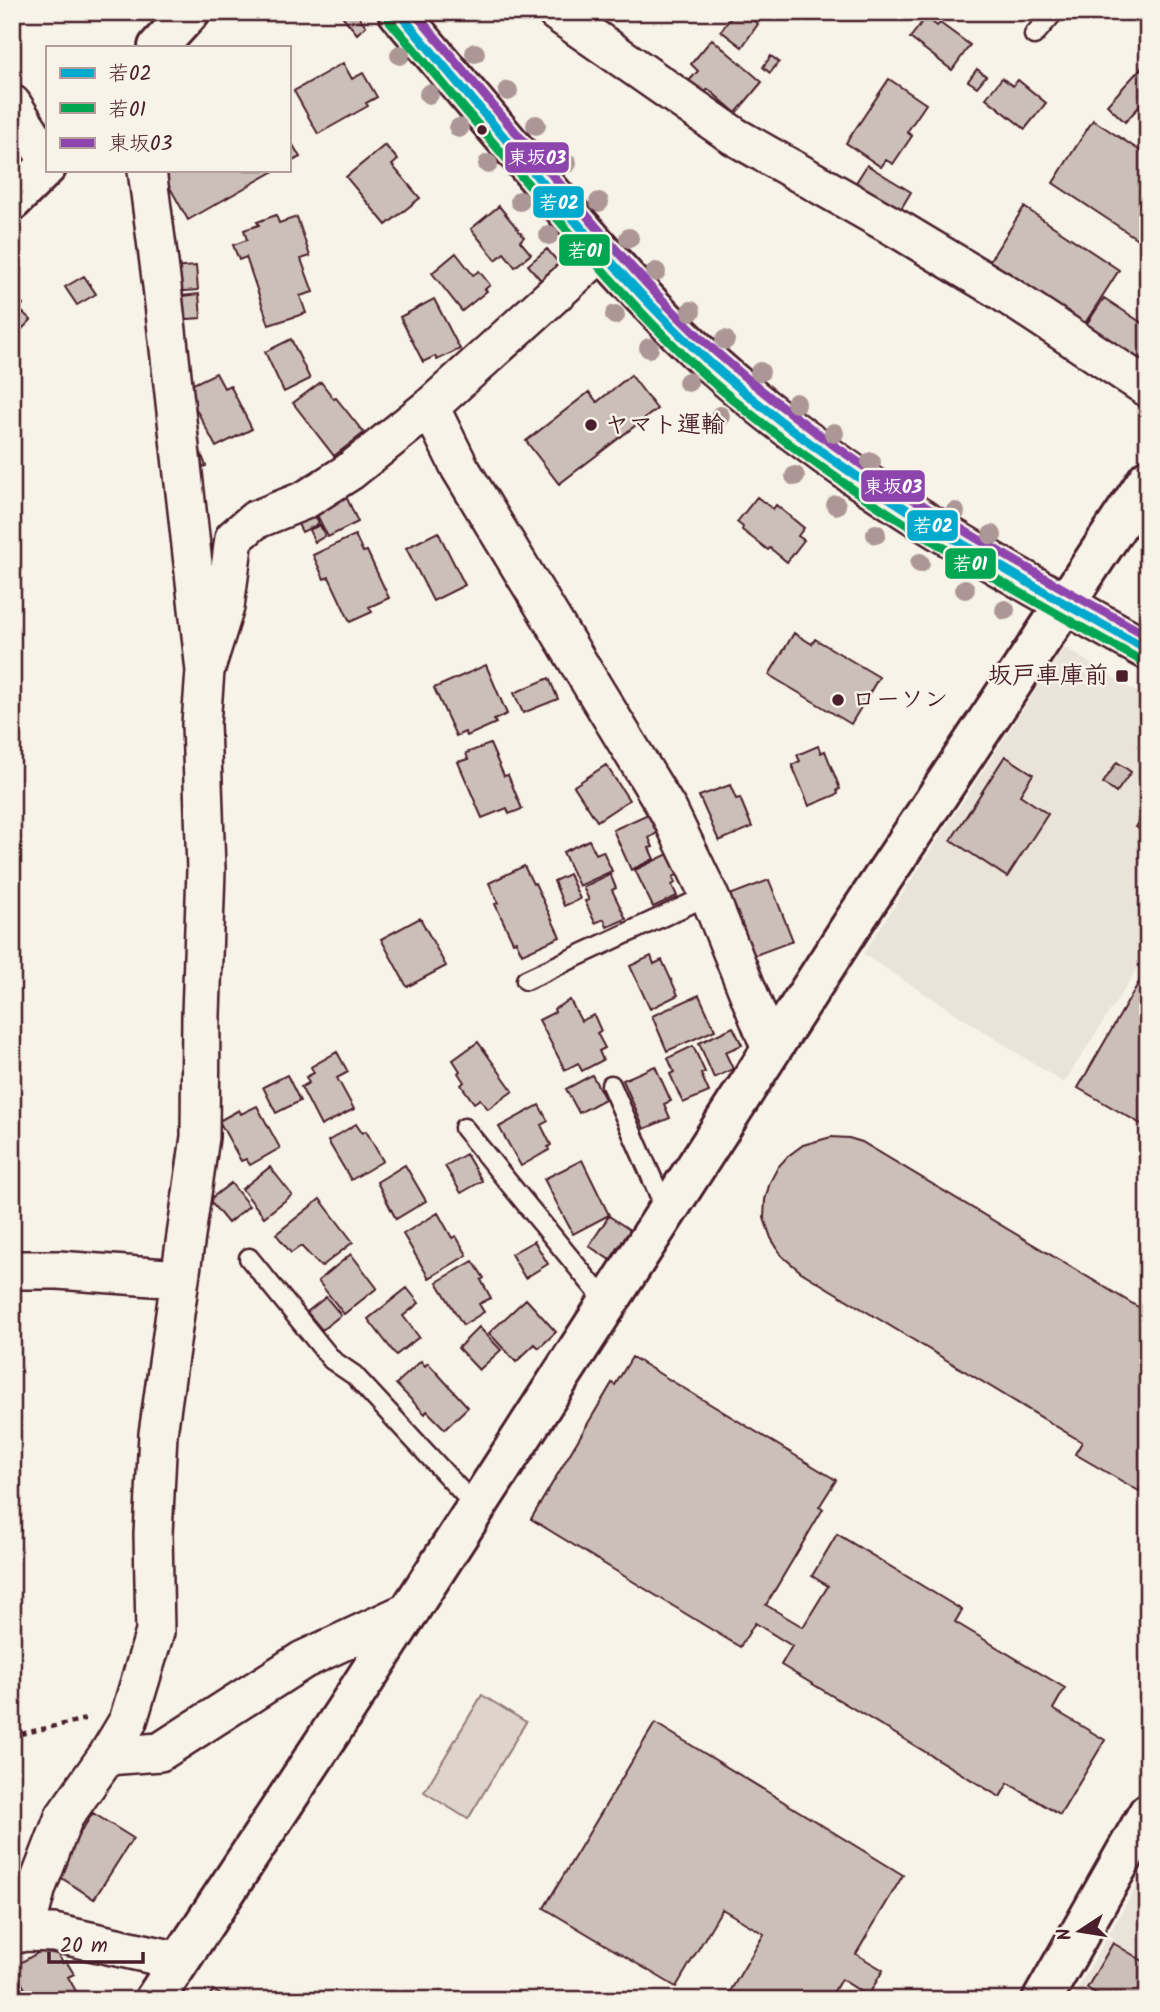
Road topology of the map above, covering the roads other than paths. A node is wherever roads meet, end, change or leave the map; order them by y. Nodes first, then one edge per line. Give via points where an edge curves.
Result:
1 (190, 12) edge
2 (398, 12) edge
3 (556, 12) edge
4 (1054, 12) edge
5 (1034, 35) dead end
6 (159, 46) edge
7 (12, 104) edge
8 (46, 156) edge
9 (46, 167) edge
10 (147, 172) edge
11 (12, 201) edge
12 (601, 252) junction
13 (1148, 388) edge
14 (430, 407) junction
15 (1148, 478) edge
16 (1066, 604) junction
17 (1148, 650) edge
18 (205, 671) junction
19 (709, 894) junction
20 (526, 980) dead end
21 (771, 1049) junction
22 (611, 1085) dead end
23 (464, 1128) dead end
24 (666, 1210) junction
25 (249, 1258) dead end
26 (12, 1270) edge
27 (180, 1279) junction
28 (607, 1302) junction
29 (476, 1507) junction
30 (411, 1610) junction
31 (107, 1756) junction
32 (1148, 1813) edge
33 (18, 1933) edge
34 (180, 1961) junction
35 (154, 2000) edge
36 (1042, 2000) edge

1 - 6 street
2 - 12 street
3 - 13 street via 734,136 1001,291
4 - 5 lane
7 - 8 street
9 - 11 street
10 - 18 street
12 - 14 street
12 - 16 street via 707,359 841,468
14 - 18 street via 349,472 305,500 255,520 234,538 225,607
14 - 19 street via 460,468 669,812
15 - 16 street
16 - 17 street
16 - 21 street
18 - 27 street via 200,1137
19 - 20 lane
19 - 21 street
21 - 24 street
22 - 24 lane
23 - 28 lane
24 - 28 street
25 - 29 lane via 332,1360 354,1375
26 - 27 street
27 - 31 street via 158,1434 155,1632 128,1721
28 - 29 street
29 - 30 street
30 - 31 street via 303,1660 160,1752
30 - 34 street
31 - 33 street via 64,1817
32 - 36 street
33 - 34 street via 54,1933
34 - 35 street

